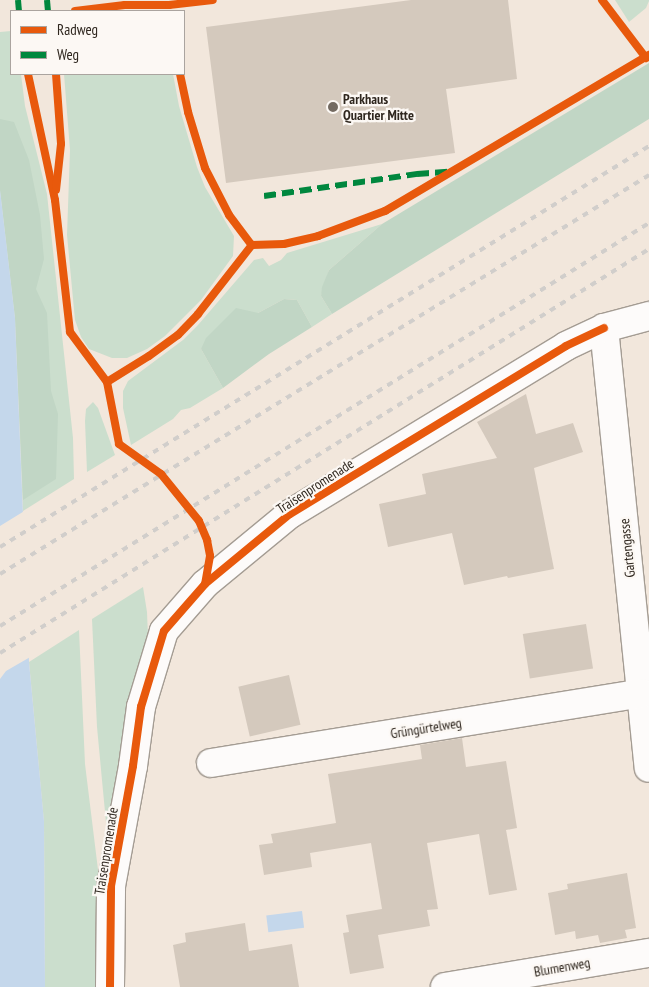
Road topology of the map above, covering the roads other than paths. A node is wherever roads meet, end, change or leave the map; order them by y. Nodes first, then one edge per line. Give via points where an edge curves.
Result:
1 (649, 316) edge
2 (604, 328) junction
3 (642, 693) junction
4 (211, 762) dead end
5 (649, 768) edge
6 (649, 953) edge
7 (110, 987) edge
8 (445, 987) edge

1 - 2 street, Traisenpromenade
2 - 3 street, Gartengasse
2 - 7 street, Traisenpromenade via 566,346 290,514 205,584 164,631 141,707 111,886
3 - 4 street, Grüngürtelweg
3 - 5 street, Gartengasse
6 - 8 street, Blumenweg

